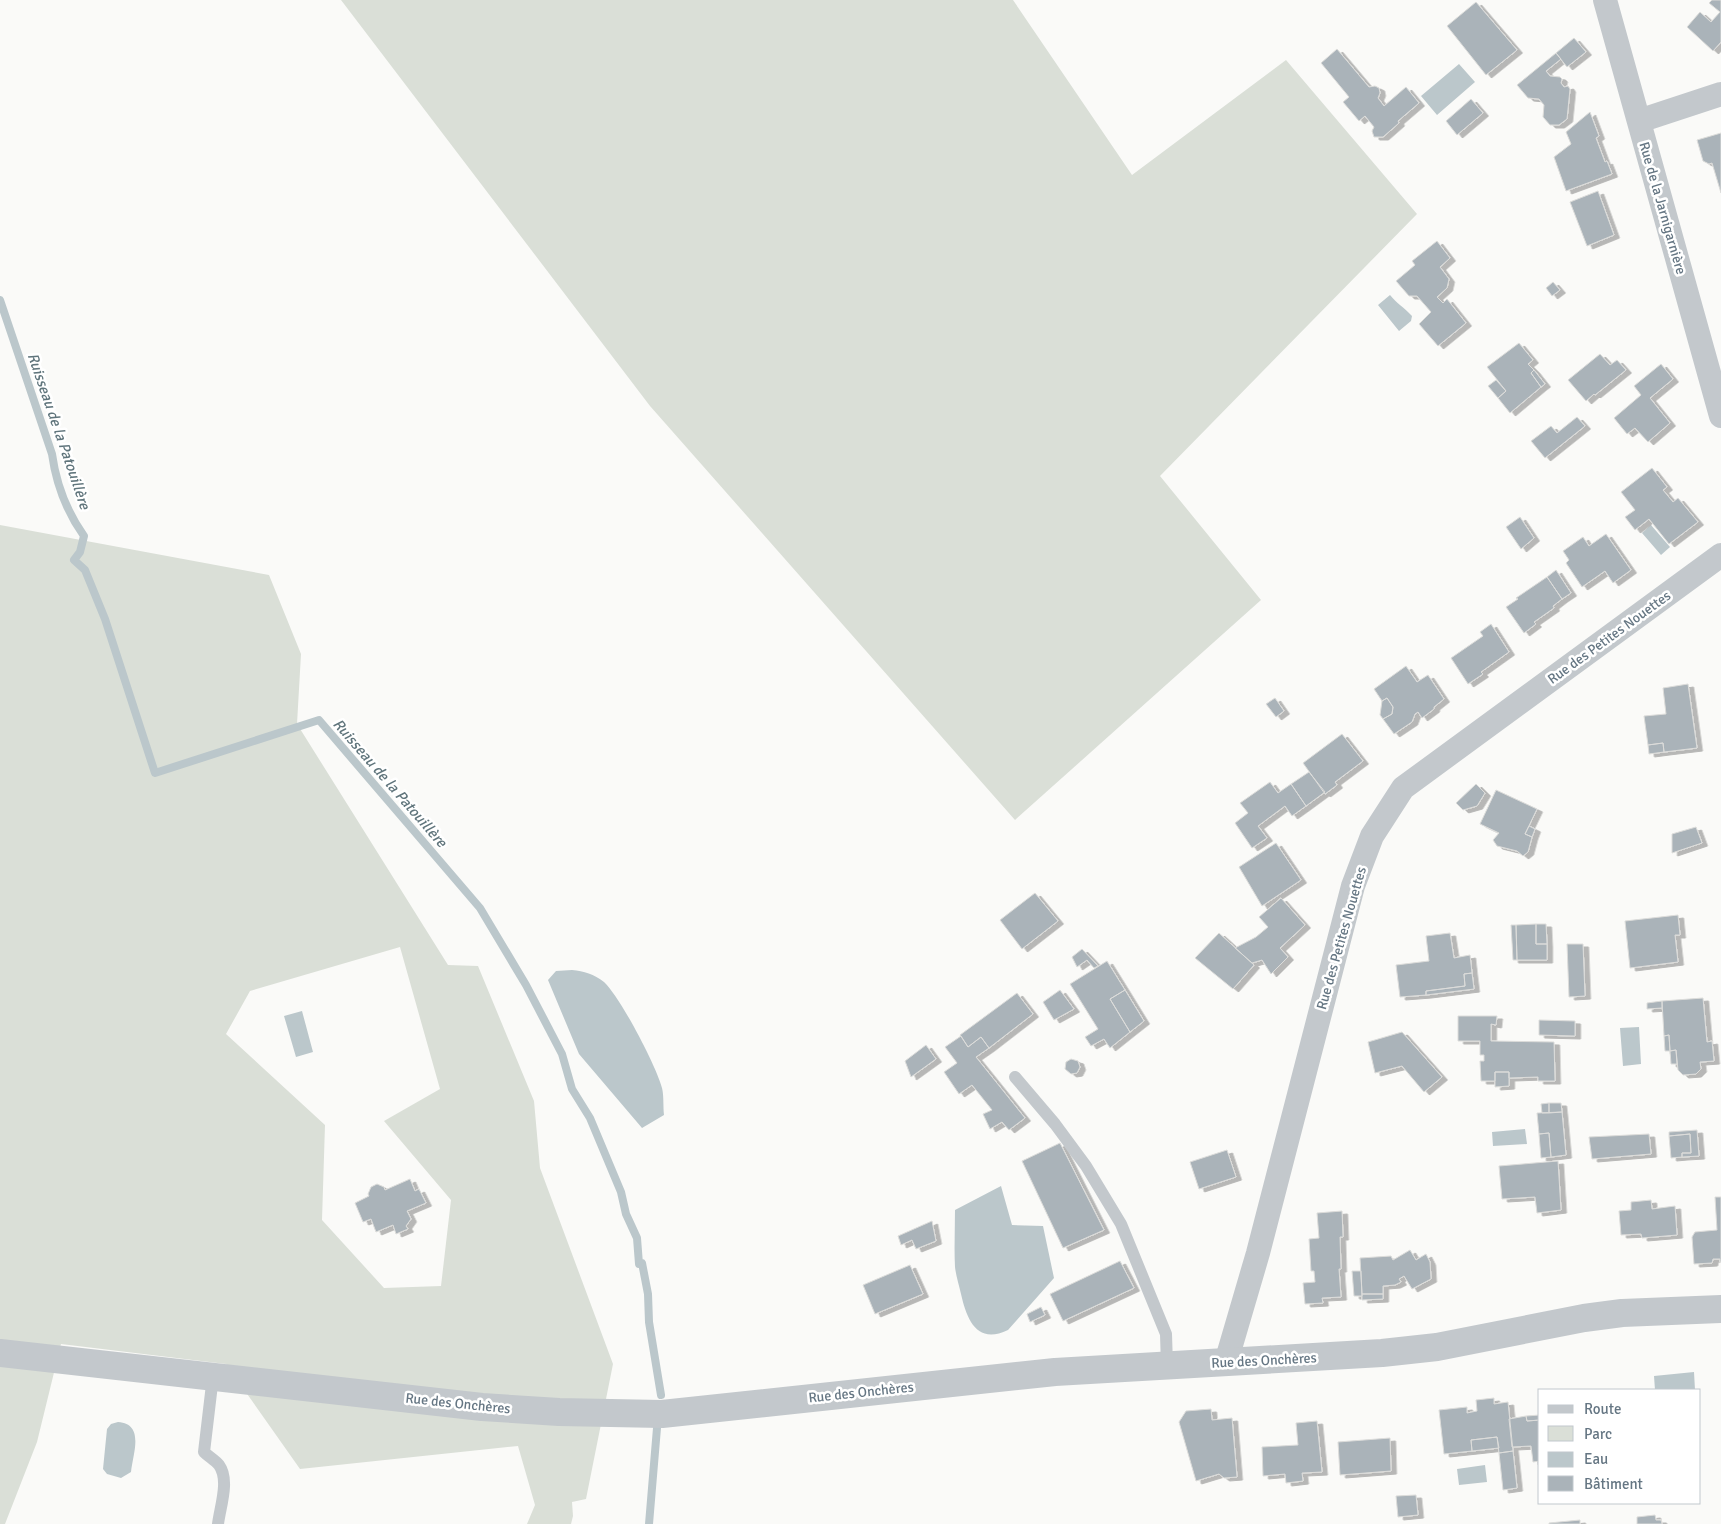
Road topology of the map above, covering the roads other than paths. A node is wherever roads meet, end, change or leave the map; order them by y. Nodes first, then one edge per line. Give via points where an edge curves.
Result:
1 (1605, 0) edge
2 (1721, 94) edge
3 (1639, 121) junction
4 (1721, 416) edge
5 (1721, 555) edge
6 (1015, 1077) dead end
7 (1721, 1309) edge
8 (0, 1353) edge
9 (1229, 1362) junction
10 (1167, 1366) junction
11 (213, 1376) junction
12 (218, 1524) edge

1 - 3 street, Rue de la Jarnigarnière
2 - 3 street
3 - 4 street, Rue de la Jarnigarnière
5 - 9 street, Rue des Petites Nouettes via 1403,788 1372,836 1352,886 1258,1254 1229,1352
6 - 10 lane via 1086,1166 1121,1224 1166,1334
7 - 9 street, Rue des Onchères via 1622,1313 1456,1344 1382,1353
8 - 11 street, Rue des Onchères
9 - 10 street, Rue des Onchères
10 - 11 street, Rue des Onchères via 1054,1372 662,1414 559,1412 482,1406
11 - 12 lane via 204,1452 219,1465 224,1480

